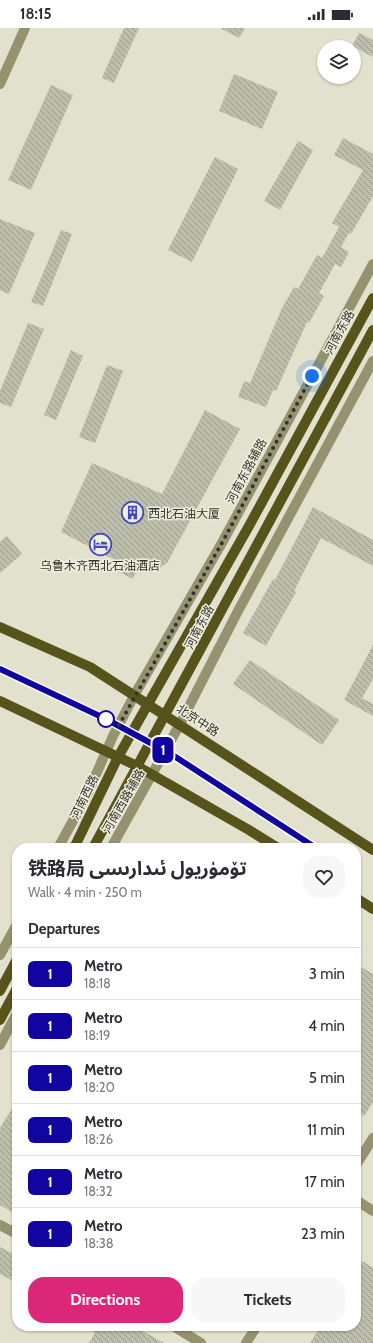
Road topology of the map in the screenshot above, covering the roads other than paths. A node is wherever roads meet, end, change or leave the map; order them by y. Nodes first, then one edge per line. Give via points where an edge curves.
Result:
1 (25, 28) edge
2 (4, 66) edge
3 (0, 84) edge
4 (373, 264) edge
5 (373, 298) edge
6 (373, 330) edge
7 (373, 361) edge
8 (0, 627) edge
9 (135, 694) junction
10 (0, 701) edge
11 (148, 703) junction
12 (166, 715) junction
13 (180, 724) junction
14 (106, 752) junction
15 (118, 757) junction
16 (137, 766) junction
17 (153, 774) junction
18 (61, 843) edge
19 (76, 843) edge
20 (96, 843) edge
21 (114, 843) edge
22 (270, 843) edge
23 (373, 850) edge
24 (361, 901) edge
25 (373, 909) edge
26 (12, 933) edge
27 (0, 955) edge
28 (12, 968) edge
29 (0, 991) edge
30 (12, 997) edge
31 (0, 1020) edge
32 (12, 1022) edge
33 (0, 1045) edge
34 (373, 1138) edge
35 (361, 1157) edge
36 (361, 1203) edge
37 (373, 1211) edge
38 (0, 1225) edge
39 (12, 1231) edge
40 (181, 1331) edge
41 (254, 1331) edge
42 (201, 1343) edge
43 (246, 1343) edge

1 - 2 street
2 - 3 street
4 - 9 street, 河南东路辅路 via 223,541
5 - 11 main road, 河南东路 via 249,526
6 - 12 main road, 河南东路
7 - 13 street
8 - 9 main road, 北京中路 via 90,667
9 - 11 main road, 北京中路
9 - 14 street, 河南东路辅路
10 - 14 main road
11 - 12 main road, 北京中路
11 - 15 main road, 河南东路
12 - 13 main road, 北京中路
12 - 16 main road, 河南东路
13 - 17 street, 河南西路辅路
13 - 23 main road, 北京中路
14 - 15 main road
14 - 18 street
15 - 16 main road
15 - 19 main road, 河南西路
16 - 17 main road
16 - 20 main road
17 - 21 street, 河南西路辅路
17 - 22 main road
24 - 25 main road
26 - 27 street
28 - 29 main road
30 - 31 main road
32 - 33 street
34 - 35 street
36 - 37 street
38 - 39 street
40 - 42 street
41 - 43 street

